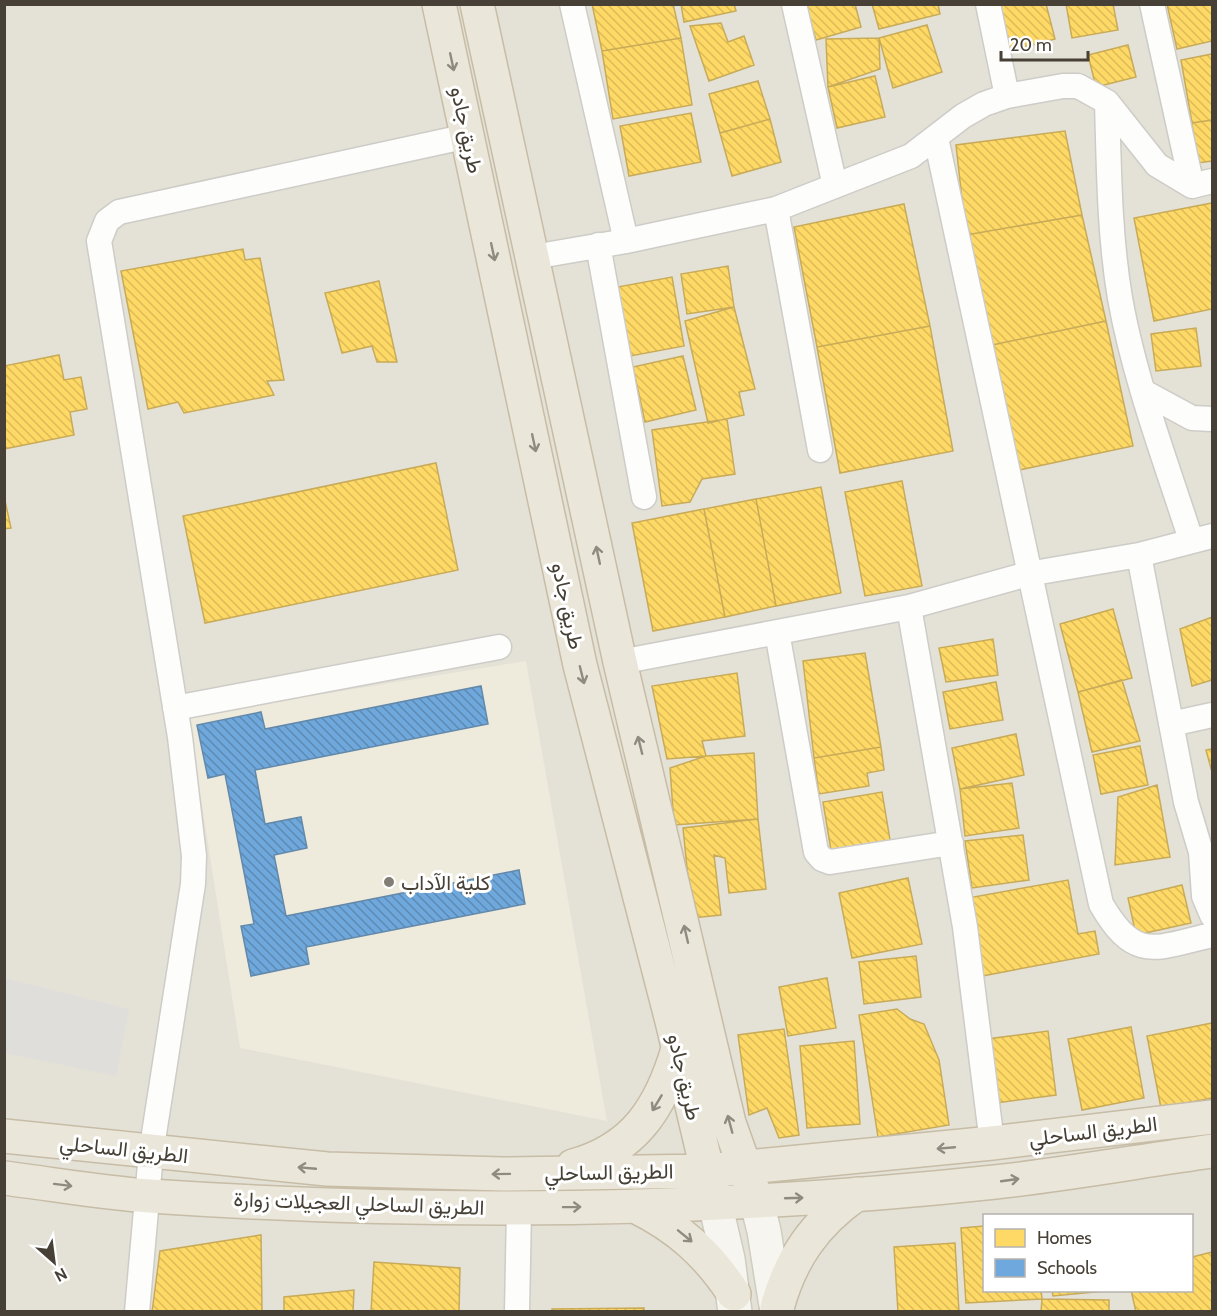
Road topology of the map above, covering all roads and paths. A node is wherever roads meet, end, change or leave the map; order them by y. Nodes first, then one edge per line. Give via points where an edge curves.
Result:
1 (439, 4) edge
2 (477, 4) edge
3 (572, 4) edge
4 (794, 4) edge
5 (988, 4) edge
6 (1152, 4) edge
7 (1007, 96) junction
8 (1107, 102) junction
9 (468, 136) junction
10 (936, 138) junction
11 (1202, 184) edge
12 (835, 186) junction
13 (776, 208) junction
14 (626, 241) junction
15 (598, 245) junction
16 (533, 257) junction
17 (1144, 392) junction
18 (1212, 419) edge
19 (820, 450) dead end
20 (645, 497) dead end
21 (1202, 538) edge
22 (1139, 555) junction
23 (1028, 574) junction
24 (909, 607) junction
25 (777, 632) junction
26 (499, 647) dead end
27 (620, 662) junction
28 (175, 708) junction
29 (1212, 715) edge
30 (1171, 724) junction
31 (951, 843) junction
32 (1210, 902) edge
33 (1212, 935) edge
34 (678, 1049) junction
35 (1212, 1117) edge
36 (4, 1136) edge
37 (992, 1143) junction
38 (1212, 1151) edge
39 (151, 1153) junction
40 (743, 1166) junction
41 (707, 1171) junction
42 (554, 1172) junction
43 (4, 1178) edge
44 (857, 1194) junction
45 (147, 1196) junction
46 (756, 1199) junction
47 (715, 1203) junction
48 (635, 1206) junction
49 (519, 1208) junction
50 (735, 1303) edge
51 (777, 1310) edge
52 (137, 1311) edge
53 (518, 1311) edge

1 -> 9 highway, طريق جادو
2 - 16 highway, طريق جادو
3 - 14 street
4 - 12 street
5 - 7 street
6 - 11 street
7 - 8 street via 1078,86
7 - 10 street via 963,116
8 - 11 street via 1157,165
8 - 17 street via 1110,218 1120,299
9 - 28 street via 119,212 107,221 99,240 102,274
9 -> 34 highway, طريق جادو via 580,665
10 - 12 street via 910,156
10 - 23 street
12 - 13 street
13 - 14 street
13 - 19 street
14 - 15 street
15 - 16 street
15 - 20 street
27 -> 16 highway, طريق جادو
17 - 18 street via 1192,418
17 - 21 street
21 - 22 street
22 - 23 street
22 - 30 street
23 - 24 street
23 - 33 street via 1101,904 1113,925 1135,945 1156,948
24 - 25 street
24 - 31 street
25 - 27 street
25 - 31 street via 816,852 822,860 830,862
26 - 28 street
40 -> 27 highway, طريق جادو
28 - 39 street via 194,856 193,884
29 - 30 street
30 - 32 street
31 - 37 street
34 - 41 highway, طريق جادو
34 -> 42 highway via 668,1085 648,1117 622,1143 590,1161
35 - 37 highway, الطريق الساحلي
36 - 39 highway, الطريق الساحلي
37 -> 40 highway, الطريق الساحلي
44 -> 38 highway, الطريق الساحلي via 997,1182
42 -> 39 highway, الطريق الساحلي via 327,1169
39 - 45 street
40 - 41 highway, الطريق الساحلي
40 - 46 highway, طريق جادو
41 - 42 highway, الطريق الساحلي
41 - 47 highway, طريق جادو
43 -> 45 highway, الطريق الساحلي العجيلات زوارة
46 -> 44 highway, الطريق الساحلي
44 - 51 highway via 837,1208 805,1243 783,1285
45 - 49 highway, الطريق الساحلي العجيلات زوارة
45 - 52 street
46 - 47 highway, الطريق الساحلي
46 - 51 street
47 - 48 highway, الطريق الساحلي العجيلات زوارة
47 - 50 street
49 -> 48 highway, الطريق الساحلي العجيلات زوارة
48 -> 50 highway via 682,1233 720,1272
49 - 53 street

